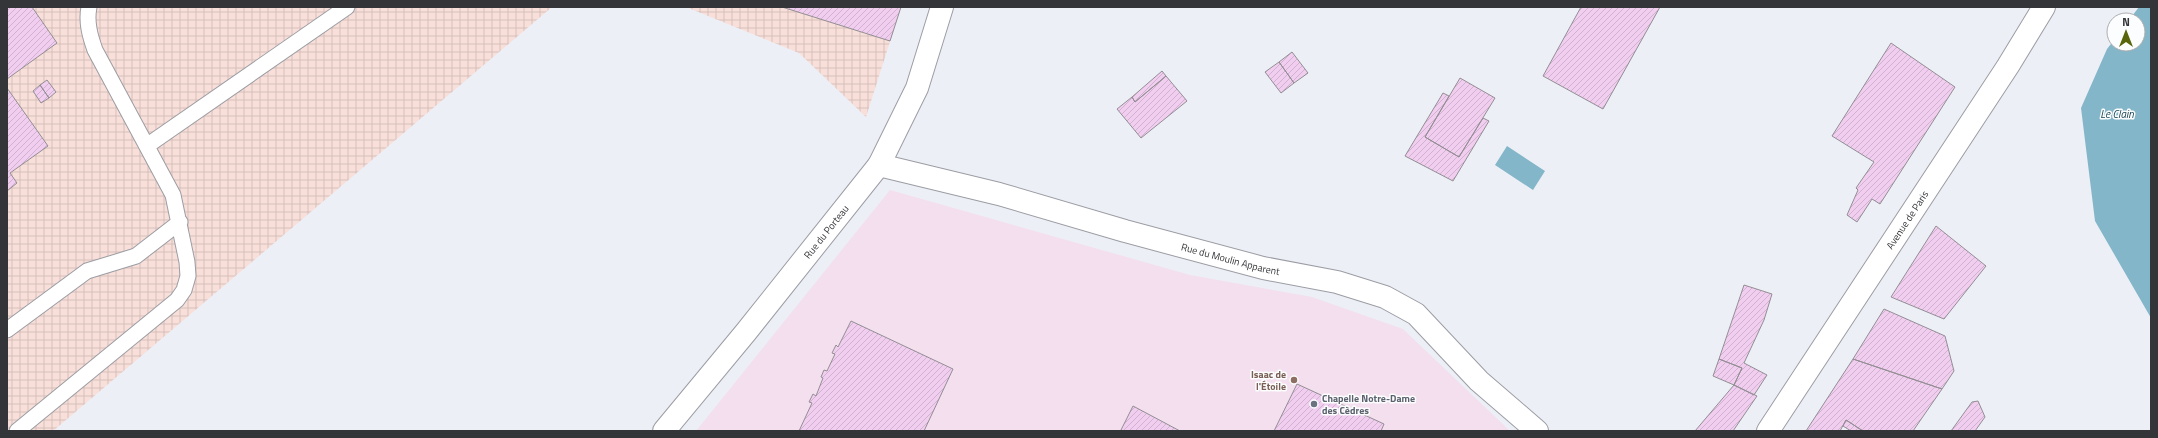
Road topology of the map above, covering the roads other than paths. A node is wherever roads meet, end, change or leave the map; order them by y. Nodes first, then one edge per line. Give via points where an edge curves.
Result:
1 (89, 7) edge
2 (347, 7) edge
3 (942, 7) edge
4 (2044, 7) edge
5 (148, 145) junction
6 (879, 165) junction
7 (180, 222) junction
8 (7, 330) edge
9 (17, 431) edge
10 (664, 431) edge
11 (1537, 431) edge
12 (1768, 431) edge

1 - 5 lane via 89,33 95,50
2 - 5 lane
3 - 6 street, Rue du Porteau via 918,88
4 - 12 street, Avenue de Paris via 2008,66
5 - 7 lane via 173,195
6 - 10 street, Rue du Porteau
6 - 11 street, Rue du Moulin Apparent via 999,194 1256,266 1337,282 1385,297 1416,314 1479,381
7 - 8 lane via 136,256 87,271
7 - 9 lane via 188,276 184,290 176,300

